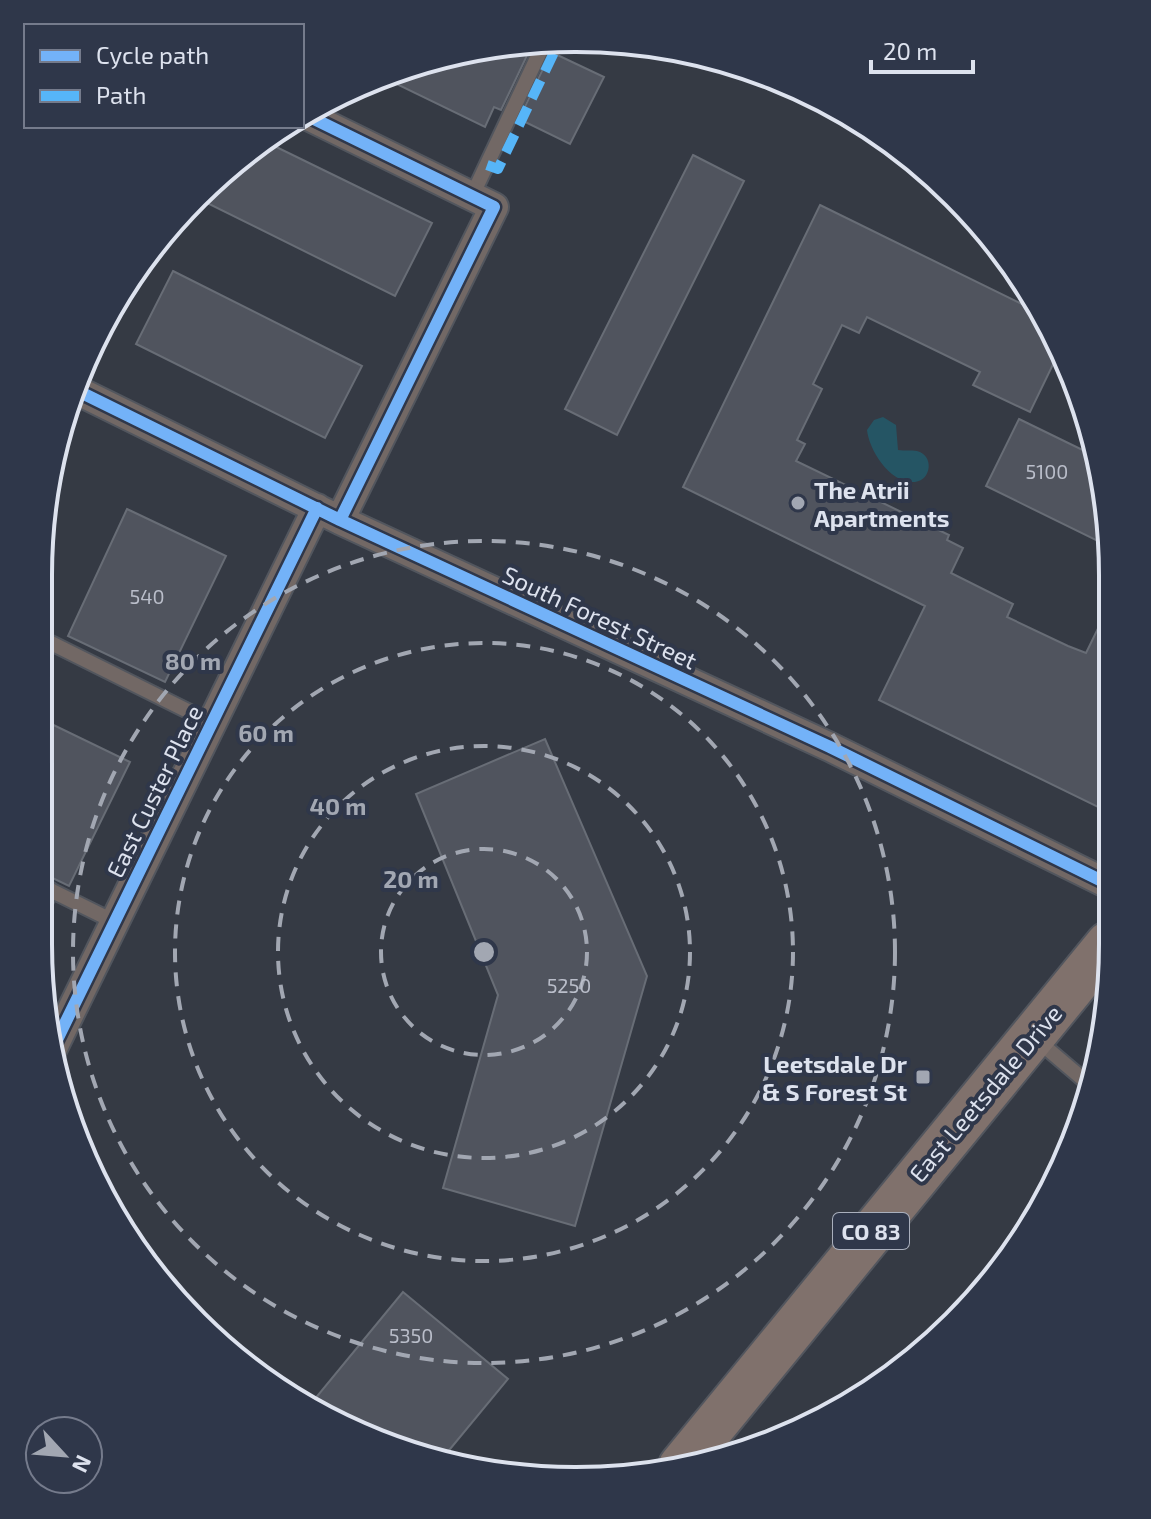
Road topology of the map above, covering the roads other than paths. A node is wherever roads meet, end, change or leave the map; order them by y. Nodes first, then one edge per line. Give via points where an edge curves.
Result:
1 (540, 53) edge
2 (317, 120) edge
3 (483, 202) junction
4 (85, 394) edge
5 (329, 514) junction
6 (52, 643) edge
7 (212, 723) junction
8 (1099, 880) edge
9 (52, 890) edge
10 (115, 922) junction
11 (1099, 955) edge
12 (60, 1034) edge
13 (1032, 1036) junction
14 (1081, 1078) edge
15 (691, 1454) edge

1 - 3 lane
2 - 3 street
3 - 5 street, East Custer Place
4 - 5 street, South Forest Street
5 - 7 street, East Custer Place
5 - 8 street, South Forest Street via 830,747
6 - 7 lane
7 - 10 street, East Custer Place
9 - 10 lane
10 - 12 street, East Custer Place
11 - 13 main road, East Leetsdale Drive / CO 83
13 - 14 lane
13 - 15 main road, East Leetsdale Drive / CO 83

